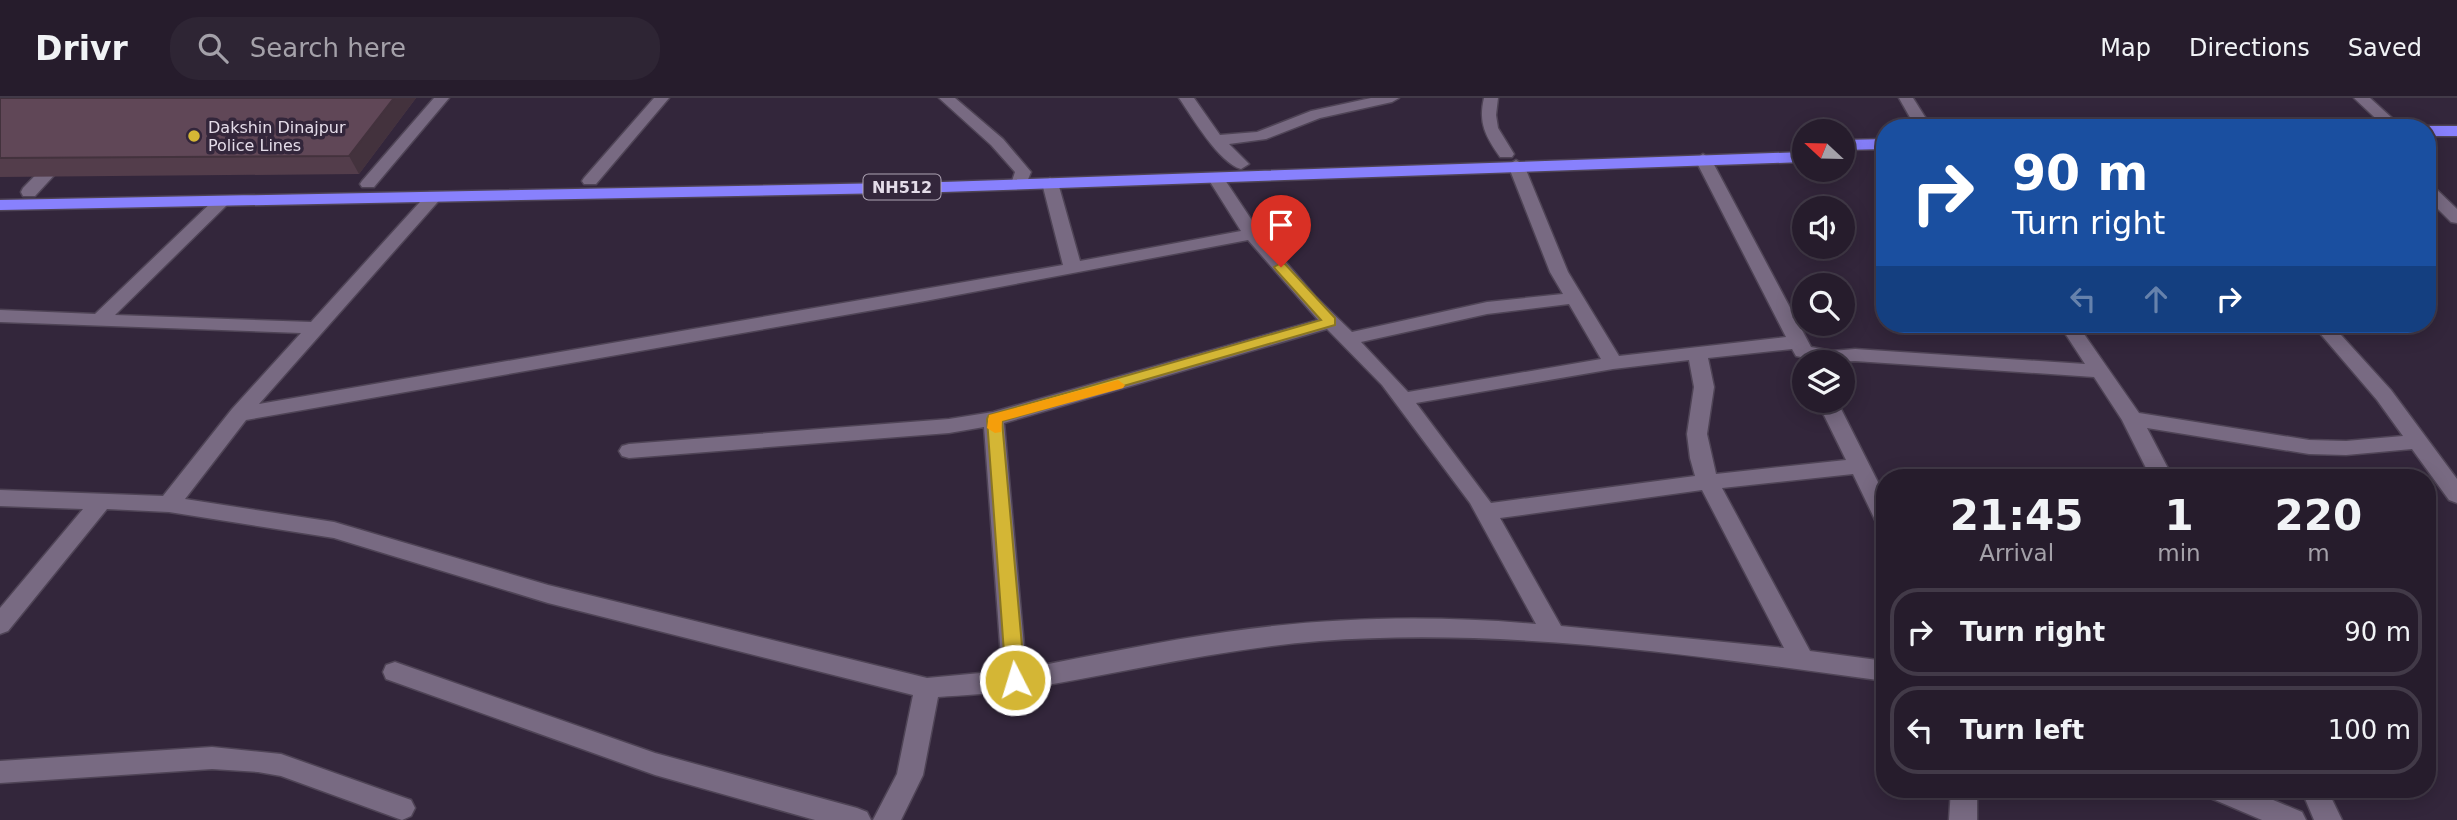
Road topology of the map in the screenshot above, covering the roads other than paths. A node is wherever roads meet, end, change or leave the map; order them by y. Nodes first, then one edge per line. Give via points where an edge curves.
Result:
1 (442, 98) edge
2 (662, 98) edge
3 (946, 98) edge
4 (1186, 98) edge
5 (1392, 98) edge
6 (1491, 98) edge
7 (1906, 98) edge
8 (2361, 98) edge
9 (1919, 119) edge
10 (2385, 119) edge
11 (2436, 131) edge
12 (2457, 131) edge
13 (1216, 140) junction
14 (2436, 142) edge
15 (2457, 142) edge
16 (1876, 144) edge
17 (74, 145) edge
18 (1855, 145) edge
19 (1792, 146) edge
20 (1876, 155) edge
21 (1855, 156) edge
22 (1792, 157) edge
23 (1511, 159) junction
24 (1703, 159) junction
25 (1241, 164) junction
26 (1215, 177) junction
27 (1021, 178) junction
28 (590, 181) junction
29 (1050, 183) junction
30 (368, 184) junction
31 (0, 192) edge
32 (29, 192) junction
33 (435, 196) junction
34 (2436, 198) edge
35 (222, 202) junction
36 (0, 205) edge
37 (2457, 218) edge
38 (1252, 234) junction
39 (1072, 266) junction
40 (1574, 298) junction
41 (0, 316) edge
42 (100, 319) junction
43 (1330, 321) junction
44 (316, 328) junction
45 (2074, 333) edge
46 (2329, 333) edge
47 (1348, 339) junction
48 (1802, 350) edge
49 (1792, 352) edge
50 (1697, 354) junction
51 (1855, 355) edge
52 (1613, 363) junction
53 (2101, 371) junction
54 (1403, 399) junction
55 (1833, 413) edge
56 (239, 414) junction
57 (994, 419) junction
58 (2132, 419) junction
59 (2418, 442) junction
60 (629, 451) dead end
61 (1859, 466) junction
62 (2157, 469) edge
63 (1708, 482) junction
64 (2457, 495) edge
65 (0, 498) edge
66 (1876, 500) edge
67 (99, 504) junction
68 (169, 505) junction
69 (1485, 512) junction
70 (0, 625) edge
71 (1554, 635) junction
72 (1802, 659) junction
73 (1876, 670) edge
74 (395, 672) dead end
75 (1015, 680) junction
76 (927, 688) junction
77 (0, 772) edge
78 (1964, 798) edge
79 (2239, 798) edge
80 (2318, 798) edge
81 (402, 808) dead end
82 (857, 820) edge
83 (887, 820) edge
84 (1963, 820) edge
85 (2292, 820) edge
86 (2328, 820) edge

1 - 30 street
2 - 28 street
3 - 27 street via 997,142
4 - 13 street
5 - 13 street via 1316,114 1260,136
6 - 23 street via 1488,126
7 - 9 street
8 - 10 street
11 - 12 highway
13 - 25 street
14 - 15 highway
16 - 18 highway
17 - 32 street
19 - 23 highway, NH512
20 - 21 highway
22 - 24 highway, NH512
23 - 24 highway, NH512
23 - 25 highway, NH512
23 - 26 highway, NH512
23 - 40 street
24 - 48 street
25 - 27 highway, NH512
26 - 29 highway, NH512
26 - 38 street
27 - 28 highway, NH512
27 - 29 highway, NH512
27 - 33 highway, NH512
28 - 30 highway, NH512
29 - 39 street
30 - 32 highway, NH512
31 - 32 highway, NH512
33 - 35 highway, NH512
33 - 44 street
34 - 37 street
35 - 36 highway, NH512
35 - 42 street
38 - 39 street
38 - 43 street
39 - 56 street via 925,296
40 - 47 street via 1487,308
40 - 52 street
41 - 42 street
42 - 44 street
43 - 47 street
43 - 57 street
44 - 56 street
45 - 53 street
46 - 59 street
47 - 54 street
49 - 50 street
50 - 52 street
50 - 63 street via 1704,387 1700,458
51 - 53 street
52 - 54 street
53 - 58 street
54 - 69 street
55 - 61 street
56 - 68 street
57 - 60 street
57 - 75 street
58 - 59 street via 2309,447
58 - 62 street
59 - 64 street
61 - 63 street
61 - 66 street
63 - 69 street
63 - 72 street
65 - 67 street
67 - 68 street
67 - 70 street
68 - 76 street via 334,530 548,594
69 - 71 street
71 - 72 street
71 - 75 street via 1465,627 1322,632 1227,641
72 - 73 street
74 - 82 street via 655,764
75 - 76 street
76 - 83 street via 910,775
77 - 81 street via 212,758 258,761
78 - 84 street
79 - 85 street
80 - 86 street

